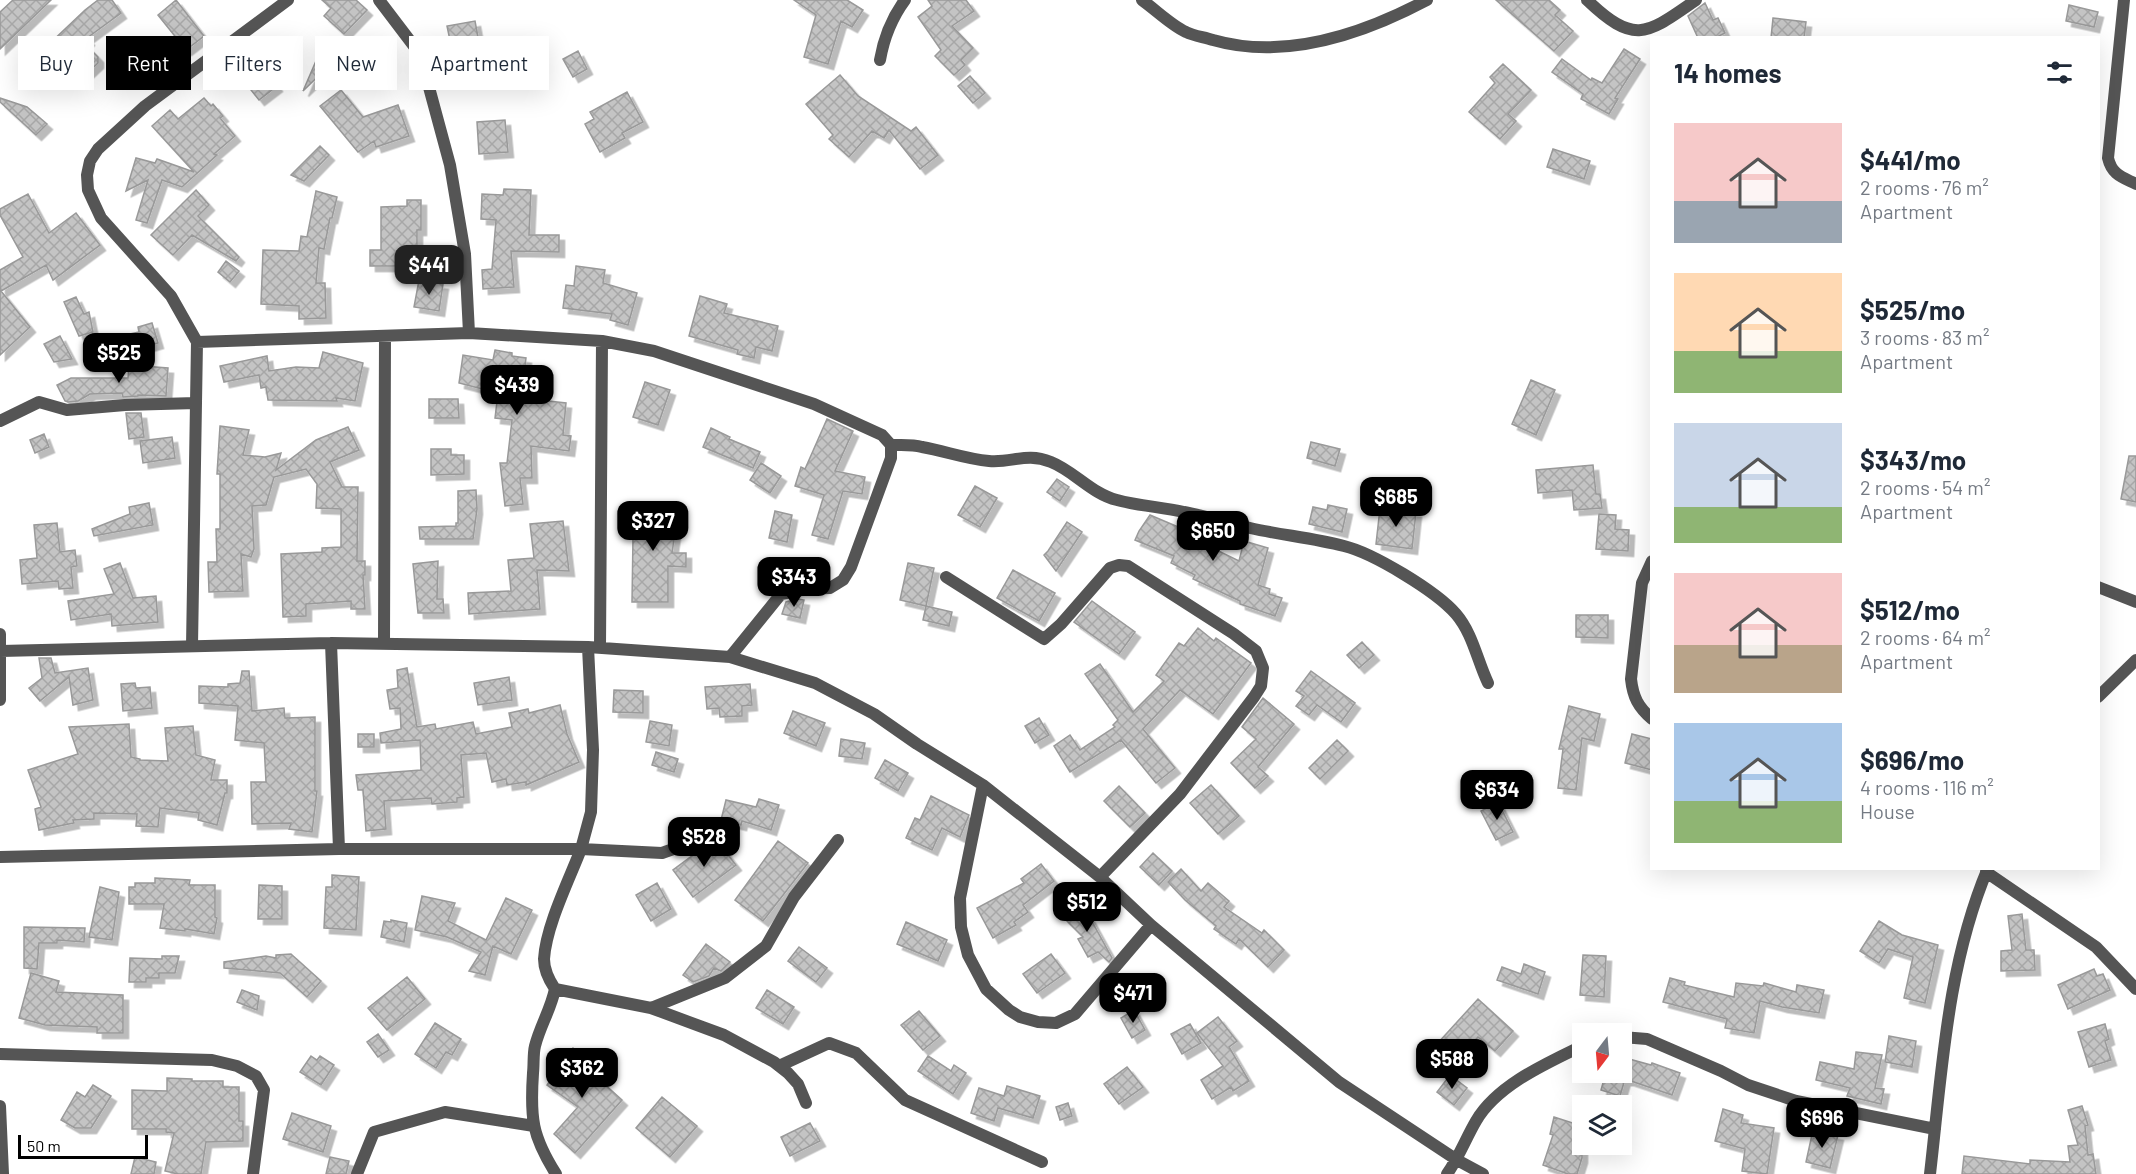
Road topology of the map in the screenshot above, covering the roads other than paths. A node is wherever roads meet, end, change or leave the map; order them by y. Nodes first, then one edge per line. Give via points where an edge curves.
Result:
1 (288, 0) edge
2 (379, 0) edge
3 (905, 0) edge
4 (1142, 0) edge
5 (1427, 0) edge
6 (1587, 0) edge
7 (1696, 0) edge
8 (2124, 0) edge
9 (880, 60) dead end
10 (2136, 184) edge
11 (469, 333) junction
12 (385, 336) junction
13 (602, 341) junction
14 (197, 342) junction
15 (196, 402) junction
16 (0, 421) edge
17 (891, 445) junction
18 (1650, 565) edge
19 (946, 577) dead end
20 (2100, 588) edge
21 (2136, 603) edge
22 (0, 634) edge
23 (331, 644) junction
24 (384, 644) junction
25 (192, 646) junction
26 (594, 647) junction
27 (1, 651) edge
28 (730, 657) junction
29 (2136, 660) edge
30 (1488, 683) dead end
31 (0, 686) edge
32 (2100, 695) edge
33 (0, 700) edge
34 (1650, 717) edge
35 (983, 785) junction
36 (721, 831) dead end
37 (838, 840) dead end
38 (339, 849) junction
39 (581, 849) junction
40 (0, 857) edge
41 (1987, 870) edge
42 (1101, 877) junction
43 (1151, 925) junction
44 (555, 989) junction
45 (2136, 989) edge
46 (651, 1008) junction
47 (1632, 1038) edge
48 (1572, 1051) edge
49 (0, 1054) edge
50 (779, 1066) junction
51 (806, 1103) dead end
52 (0, 1106) edge
53 (534, 1126) junction
54 (1935, 1128) junction
55 (1, 1144) edge
56 (1457, 1160) junction
57 (1042, 1162) dead end
58 (3, 1174) edge
59 (253, 1174) edge
60 (357, 1174) edge
61 (556, 1174) edge
62 (1447, 1174) edge
63 (1483, 1174) edge
64 (1930, 1174) edge

1 - 14 street via 145,106 90,161 88,190 101,218 171,296
2 - 11 street via 420,54 450,165 465,254
3 - 9 street via 884,38
4 - 5 street via 1186,32 1236,47 1285,47 1337,38
6 - 7 street via 1617,24 1636,31 1654,28
8 - 10 street via 2108,158 2110,168 2118,176
11 - 12 street
11 - 13 street
12 - 14 street
12 - 24 street
13 - 17 street via 654,351 814,404 882,435
13 - 26 street
14 - 15 street
15 - 16 street via 67,410 39,402
15 - 25 street
17 - 28 street via 891,458 843,580 830,588 781,594
17 - 30 street via 920,446 955,456 1006,462 1035,456 1054,463 1114,500 1347,547 1412,580 1456,615 1474,643
18 - 34 street via 1642,582 1631,679 1632,694
19 - 42 street via 1044,639 1110,568 1128,566 1256,651 1263,668 1261,686 1254,698 1180,794
20 - 21 street
22 - 27 street
23 - 24 street
23 - 25 street
23 - 38 street
24 - 26 street
25 - 27 street
26 - 28 street
26 - 39 street via 591,812
27 - 31 street
28 - 35 street via 825,688 874,714
29 - 32 street
31 - 33 street
35 - 42 street
35 - 43 street via 960,898 961,927 968,955 986,989 1008,1010 1038,1022 1056,1023 1075,1014
36 - 39 street via 662,853
37 - 46 street via 794,897 766,946 725,978
38 - 39 street
38 - 40 street
39 - 44 street via 559,903 544,960 546,975
41 - 45 street via 2096,947
41 - 54 street via 1969,919 1954,981
42 - 43 street
43 - 56 street via 1339,1082
44 - 46 street
44 - 53 street via 535,1046 531,1097
46 - 50 street via 724,1035
47 - 54 street via 1647,1039 1748,1085 1796,1101
48 - 56 street via 1517,1080 1494,1099 1477,1119
49 - 59 street via 212,1060 237,1066 256,1076 264,1090
50 - 51 street via 798,1084
50 - 57 street via 829,1043 856,1053 905,1100
52 - 55 street
53 - 60 street via 445,1112 374,1132
53 - 61 street via 541,1149
54 - 64 street
55 - 58 street
56 - 62 street
56 - 63 street

